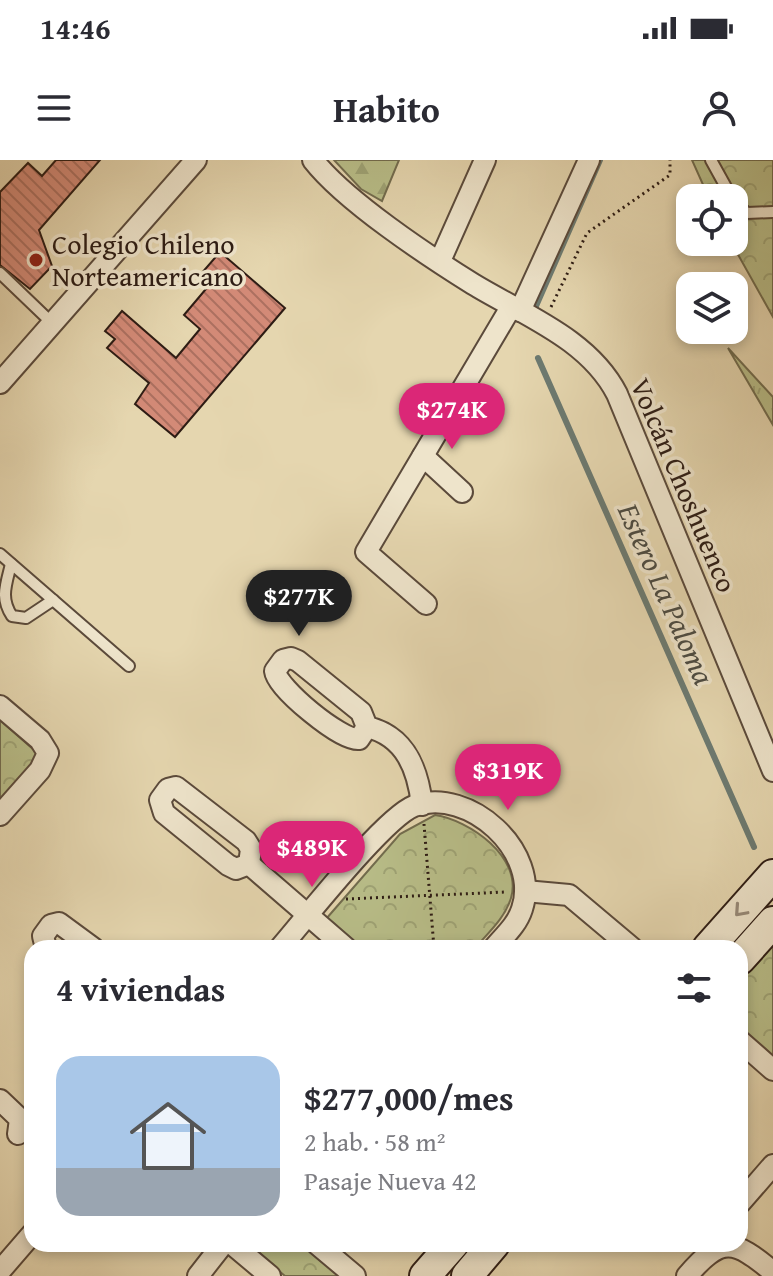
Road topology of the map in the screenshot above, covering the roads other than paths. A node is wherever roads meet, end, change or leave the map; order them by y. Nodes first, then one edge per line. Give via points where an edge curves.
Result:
1 (196, 160) edge
2 (313, 160) edge
3 (485, 160) edge
4 (589, 160) edge
5 (711, 160) edge
6 (724, 184) edge
7 (773, 212) edge
8 (748, 213) edge
9 (440, 261) junction
10 (0, 273) edge
11 (516, 309) junction
12 (52, 323) junction
13 (3, 371) edge
14 (423, 456) junction
15 (462, 492) dead end
16 (0, 554) edge
17 (11, 564) junction
18 (53, 600) junction
19 (426, 604) dead end
20 (129, 666) dead end
21 (0, 706) edge
22 (367, 727) junction
23 (773, 771) edge
24 (422, 805) junction
25 (0, 815) edge
26 (249, 864) junction
27 (773, 875) edge
28 (525, 891) junction
29 (315, 908) junction
30 (773, 922) edge
31 (44, 940) edge
32 (82, 940) edge
33 (287, 940) edge
34 (340, 940) edge
35 (501, 940) edge
36 (622, 940) edge
37 (715, 940) edge
38 (748, 950) edge
39 (748, 1048) edge
40 (773, 1070) edge
41 (0, 1100) edge
42 (17, 1139) edge
43 (773, 1165) edge
44 (748, 1194) edge
45 (24, 1243) edge
46 (217, 1252) edge
47 (242, 1252) edge
48 (326, 1252) edge
49 (446, 1252) edge
50 (487, 1252) edge
51 (710, 1252) edge
52 (747, 1252) edge
53 (0, 1271) edge
54 (773, 1272) edge
55 (198, 1276) edge
56 (270, 1276) edge
57 (355, 1276) edge
58 (425, 1276) edge
59 (467, 1276) edge
60 (687, 1276) edge

1 - 12 street
2 - 9 street, Volcán Choshuenco via 354,200
3 - 9 street
4 - 11 street
5 - 6 lane
7 - 8 lane
9 - 11 street, Volcán Choshuenco
10 - 12 lane
11 - 14 street
11 - 23 street, Volcán Choshuenco via 587,353 612,384
12 - 13 street
14 - 15 street
14 - 19 street via 366,552
16 - 17 lane
17 - 18 lane
17 - 18 lane via 2,592 3,605 12,616 26,618
18 - 20 lane
21 - 25 street via 48,753 45,764
22 - 22 street via 361,712 298,661 291,658 278,664 279,684 343,736 359,739
22 - 24 street via 385,734 411,759 418,771
24 - 28 street via 449,803 491,826 519,857
24 - 29 street via 395,817
26 - 26 street via 246,841 176,787 163,793 164,813 228,865 236,869
26 - 29 street
27 -> 37 street
28 - 35 street via 515,924
28 - 36 street via 569,895
29 - 33 street
29 - 34 street
30 - 38 street
31 - 32 street via 51,925 59,923
39 - 40 street
41 - 42 street via 20,1119
43 - 44 street
45 - 53 street
46 - 55 street
47 - 56 street
48 - 57 street
49 - 58 street
50 - 59 street
51 - 60 street
52 - 54 street

